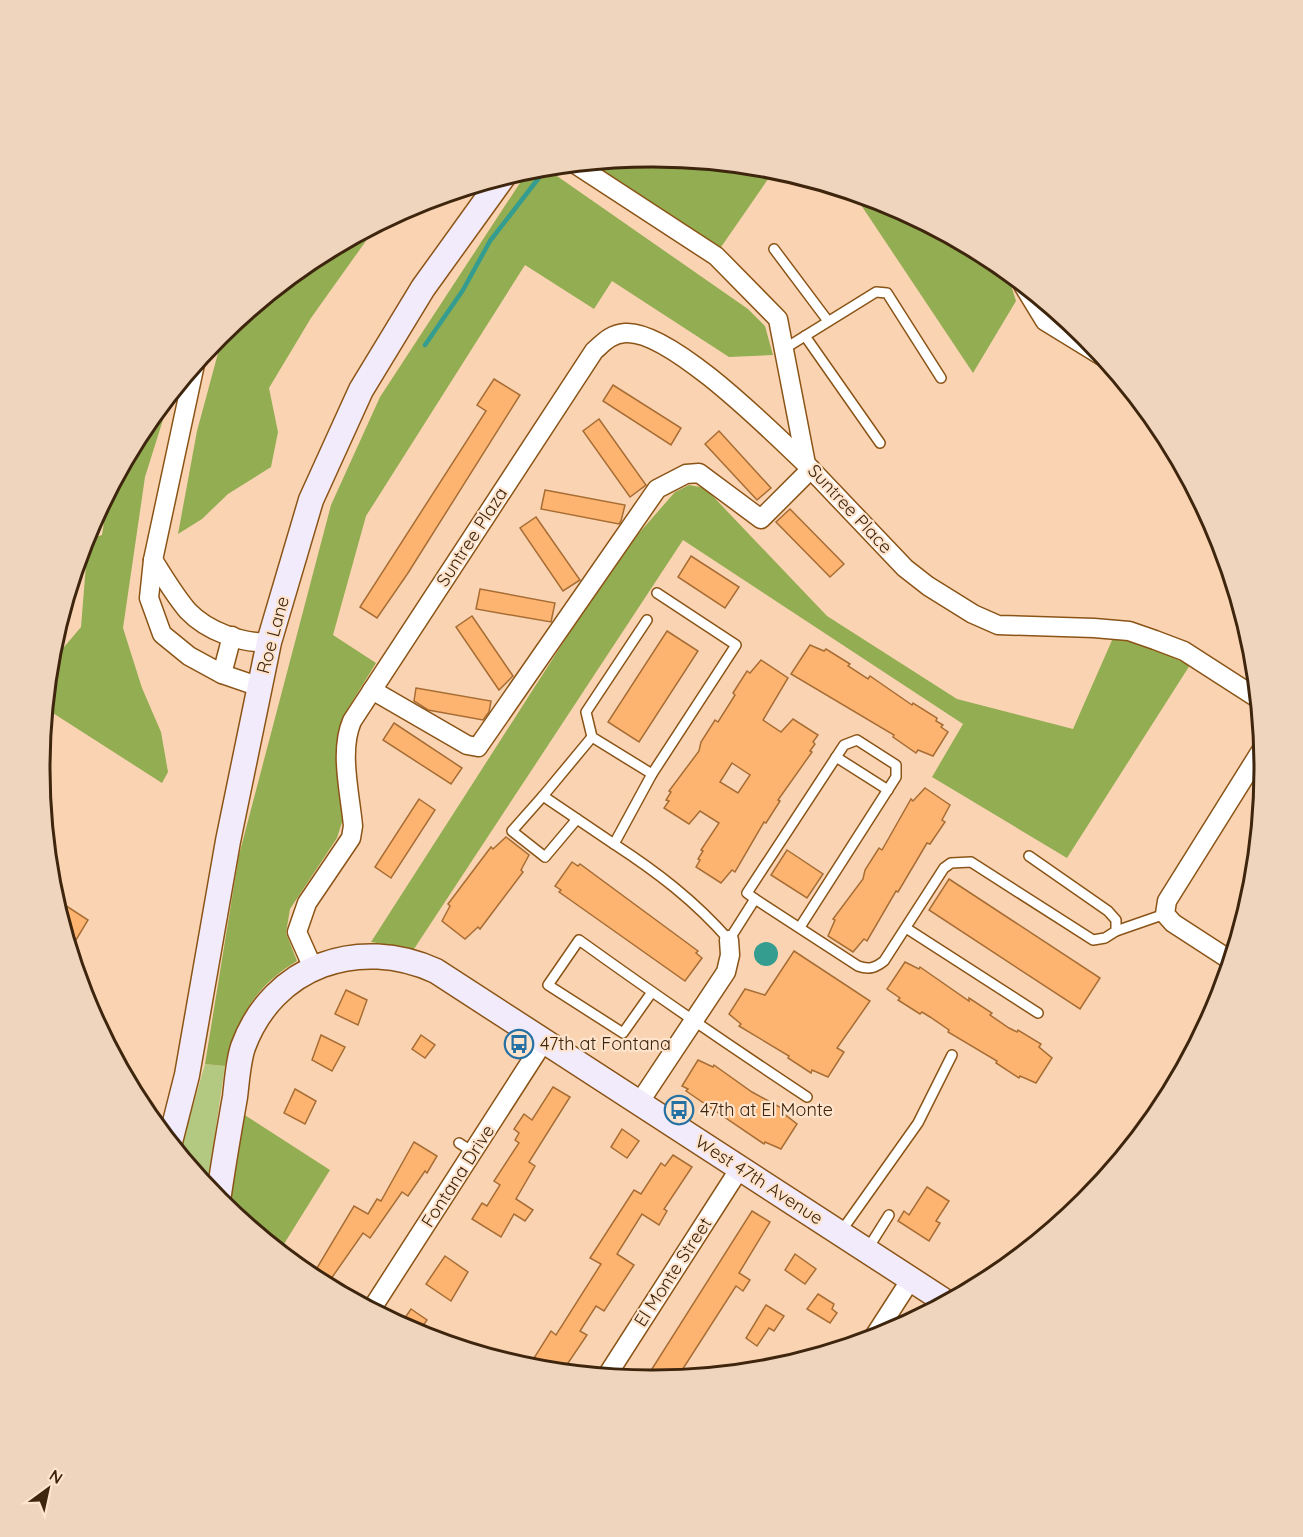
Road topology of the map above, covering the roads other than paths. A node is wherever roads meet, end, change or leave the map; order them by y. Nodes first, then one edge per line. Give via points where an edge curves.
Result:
1 (585, 171) edge
2 (496, 187) edge
3 (774, 249) dead end
4 (1036, 306) edge
5 (828, 321) junction
6 (805, 336) junction
7 (1070, 336) edge
8 (783, 349) junction
9 (941, 378) dead end
10 (191, 381) edge
11 (880, 443) dead end
12 (809, 466) junction
13 (153, 561) junction
14 (657, 593) dead end
15 (647, 621) dead end
16 (232, 636) junction
17 (269, 642) junction
18 (222, 674) junction
19 (260, 687) junction
20 (372, 690) junction
21 (1248, 692) edge
22 (592, 737) junction
23 (836, 757) junction
24 (1254, 762) edge
25 (652, 774) junction
26 (888, 790) junction
27 (543, 796) junction
28 (577, 819) junction
29 (614, 844) junction
30 (1029, 856) dead end
31 (755, 899) junction
32 (1165, 914) junction
33 (800, 927) junction
34 (906, 928) junction
35 (1116, 931) junction
36 (729, 939) junction
37 (1224, 956) edge
38 (313, 968) junction
39 (652, 992) junction
40 (1038, 1013) dead end
41 (692, 1022) junction
42 (544, 1041) junction
43 (952, 1055) dead end
44 (807, 1097) dead end
45 (639, 1103) junction
46 (172, 1133) edge
47 (740, 1168) junction
48 (220, 1188) edge
49 (889, 1215) dead end
50 (840, 1233) junction
51 (867, 1250) junction
52 (911, 1279) junction
53 (939, 1297) edge
54 (375, 1303) edge
55 (881, 1325) edge
56 (611, 1369) edge

1 - 8 street, Suntree Place via 716,256 778,319
2 - 17 street, Roe Lane via 423,288 362,390 311,500
3 - 5 lane
4 - 7 street via 1045,321
5 - 6 lane
5 - 9 lane via 876,292 887,293
6 - 8 lane
6 - 11 lane
8 - 12 street, Suntree Place
10 - 13 street
12 - 20 street via 761,519 699,473 686,474 657,489 478,747 467,745
12 - 20 street, Suntree Plaza via 729,390 657,341 642,334 610,336 594,351
12 - 21 street, Suntree Place via 905,568 973,614 998,625 1129,632 1184,651
13 - 16 street via 189,611 219,632
13 - 18 street via 149,598 162,634 189,656
14 - 25 lane via 736,645
15 - 22 lane via 586,712
16 - 17 street
16 - 18 street
17 - 19 street, Roe Lane
18 - 19 street
19 - 46 street, Roe Lane via 187,1075
20 - 38 street, Suntree Plaza via 347,733 351,838 301,916 297,932
22 - 25 lane
22 - 27 lane
23 - 26 lane
23 - 26 lane via 844,745 857,740 896,765 896,777
23 - 31 lane via 747,893
24 - 32 street via 1167,901
25 - 29 lane
26 - 33 lane
27 - 28 lane
27 - 28 lane via 512,831 545,857
28 - 29 lane
29 - 36 lane via 661,874
30 - 35 lane via 1108,911 1116,920
31 - 33 lane
31 - 36 lane
32 - 35 lane
32 - 37 street
33 - 34 lane via 867,969 884,961
34 - 35 lane via 944,867 961,861 971,862 1093,940
34 - 40 lane
36 - 41 street via 726,972
38 - 42 street, West 47th Avenue via 351,956 414,961 436,971
38 - 48 street, West 47th Avenue via 276,996 247,1037
39 - 39 lane via 623,1033 548,985 579,940
39 - 41 lane
41 - 44 lane
41 - 45 street
42 - 45 street, West 47th Avenue
42 - 54 street, Fontana Drive via 466,1147
43 - 50 lane via 918,1123
45 - 47 street, West 47th Avenue
47 - 50 street, West 47th Avenue
47 - 56 street, El Monte Street
49 - 51 lane
50 - 51 street, West 47th Avenue
51 - 52 street, West 47th Avenue
52 - 53 street, West 47th Avenue
52 - 55 street

